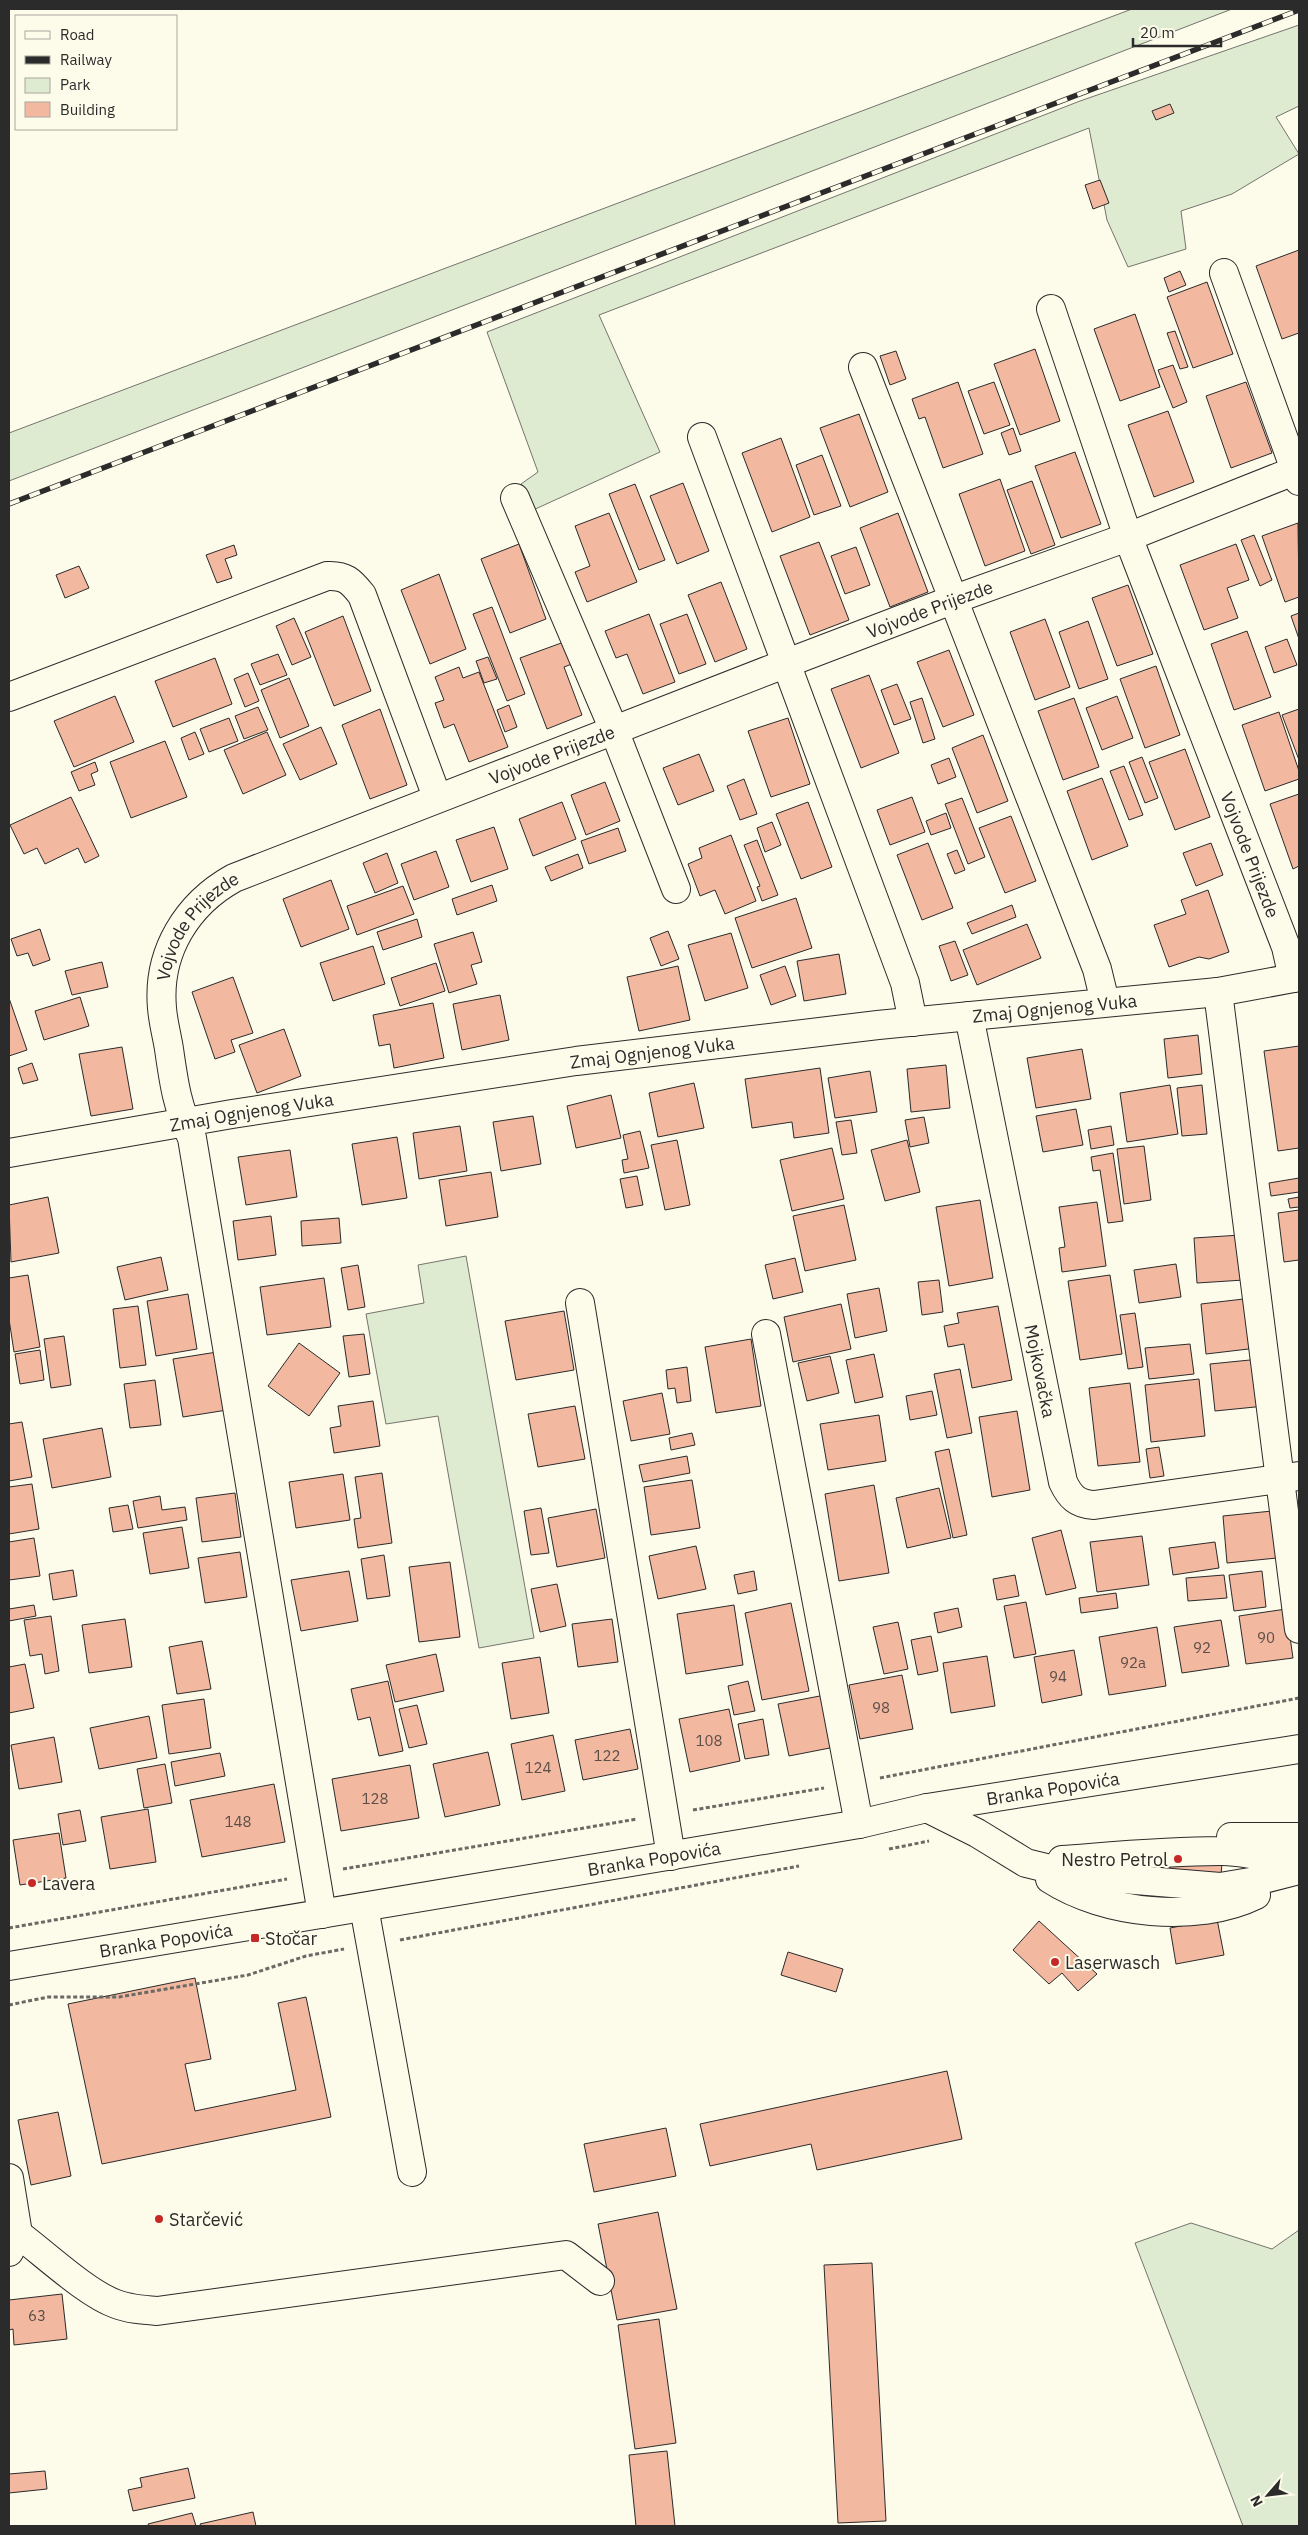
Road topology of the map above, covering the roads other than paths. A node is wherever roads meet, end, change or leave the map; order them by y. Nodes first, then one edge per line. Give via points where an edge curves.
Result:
1 (1224, 273) dead end
2 (1051, 309) dead end
3 (862, 367) dead end
4 (702, 438) dead end
5 (1298, 474) edge
6 (515, 498) dead end
7 (1128, 537) junction
8 (952, 600) junction
9 (786, 663) junction
10 (9, 697) edge
11 (614, 730) junction
12 (437, 797) junction
13 (676, 889) dead end
14 (1296, 978) edge
15 (1218, 992) junction
16 (1105, 1002) junction
17 (969, 1016) junction
18 (913, 1022) junction
19 (184, 1122) junction
20 (9, 1153) edge
21 (580, 1303) dead end
22 (766, 1334) dead end
23 (1290, 1478) edge
24 (1299, 1629) edge
25 (1299, 1749) edge
26 (927, 1808) junction
27 (860, 1824) junction
28 (1299, 1837) edge
29 (1143, 1853) junction
30 (670, 1856) junction
31 (1026, 1863) junction
32 (1298, 1865) edge
33 (364, 1907) junction
34 (322, 1914) junction
35 (9, 1966) edge
36 (412, 2172) dead end
37 (9, 2178) edge
38 (14, 2243) edge
39 (600, 2281) dead end

1 - 5 street
2 - 7 street
3 - 8 street
4 - 9 street
5 - 7 street, Vojvode Prijezde
6 - 11 street
7 - 8 street, Vojvode Prijezde
7 - 14 street, Vojvode Prijezde
8 - 9 street, Vojvode Prijezde
8 - 16 street via 1097,969
9 - 11 street, Vojvode Prijezde
9 - 18 street via 905,983
10 - 12 street via 327,576 348,578 362,596
11 - 12 street, Vojvode Prijezde
11 - 13 street
12 - 19 street, Vojvode Prijezde via 234,878 215,888 185,919 174,940 162,983 162,1008 177,1102
14 - 15 street, Zmaj Ognjenog Vuka
15 - 16 street, Zmaj Ognjenog Vuka
15 - 23 street
16 - 17 street, Zmaj Ognjenog Vuka
17 - 18 street, Zmaj Ognjenog Vuka
17 - 23 street, Mojkovačka via 1067,1491 1083,1504 1094,1505
18 - 19 street, Zmaj Ognjenog Vuka via 576,1061
19 - 20 street, Zmaj Ognjenog Vuka
19 - 34 street, Vojvode Prijezde via 193,1144
21 - 30 street
22 - 27 street
23 - 24 street
25 - 26 street, Branka Popovića
26 - 27 street, Branka Popovića
26 - 31 street
27 - 30 street, Branka Popovića
28 - 29 street via 1218,1836
29 - 31 street
29 - 32 street via 1223,1850
30 - 33 street, Branka Popovića
31 - 32 street via 1075,1875 1220,1887
33 - 34 street, Branka Popovića
33 - 36 street
34 - 35 street, Branka Popovića
37 - 38 street
38 - 39 street via 114,2303 157,2311 566,2255

